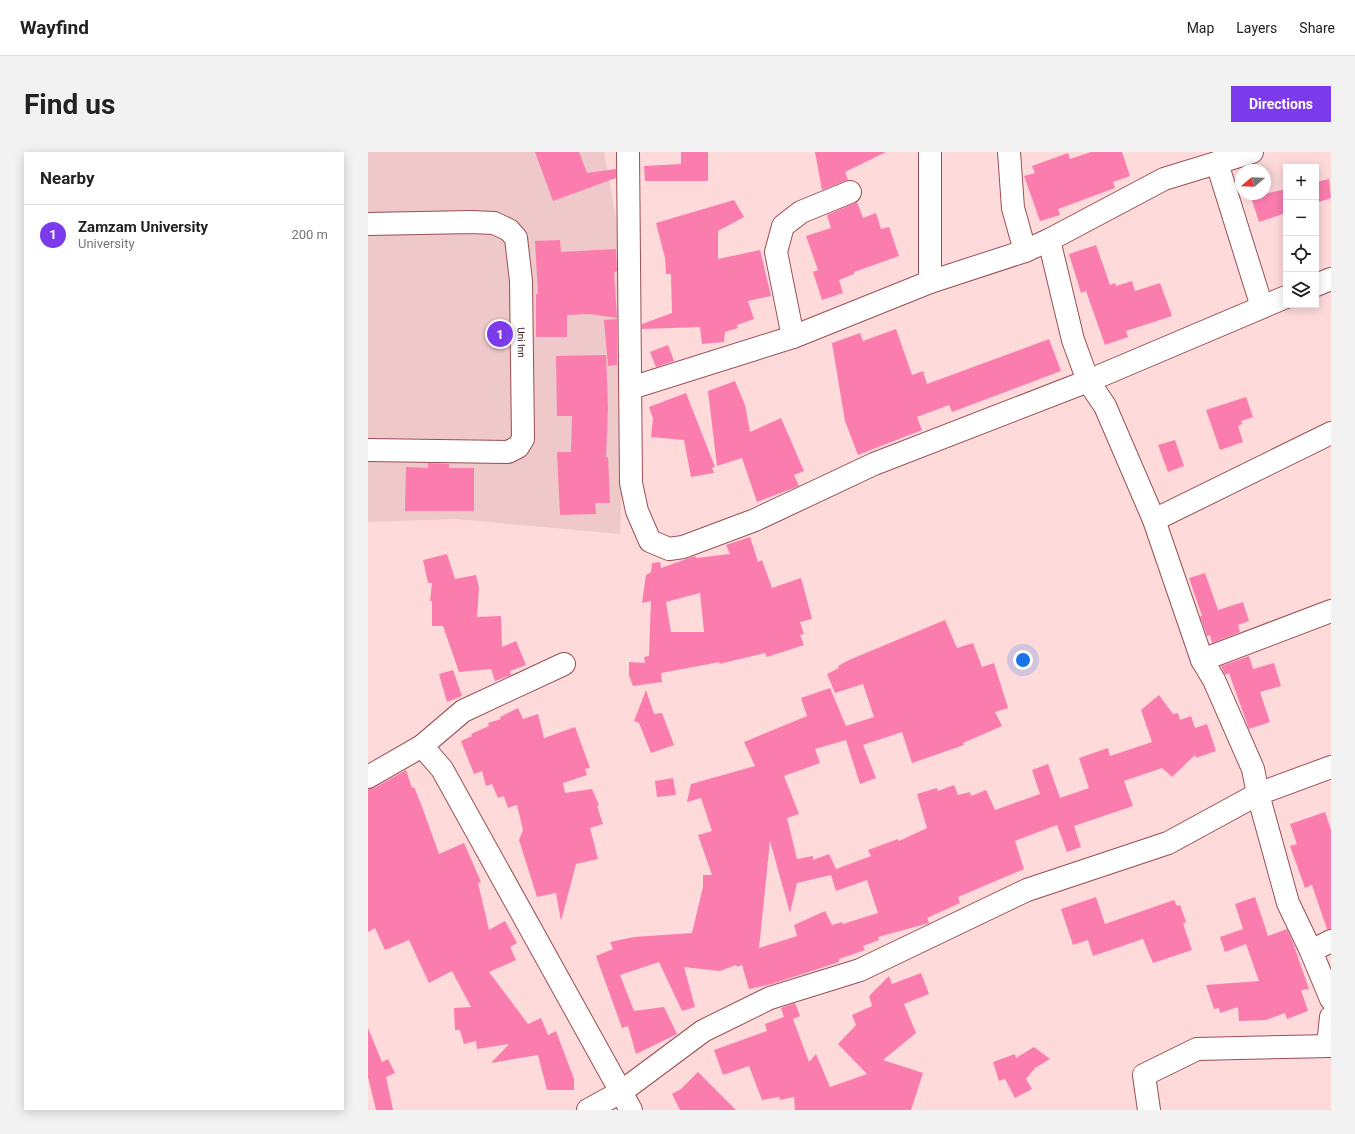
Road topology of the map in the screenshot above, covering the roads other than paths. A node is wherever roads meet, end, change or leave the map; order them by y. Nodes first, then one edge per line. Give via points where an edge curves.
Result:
1 (628, 152) edge
2 (930, 152) edge
3 (1009, 152) edge
4 (1252, 152) edge
5 (1217, 163) junction
6 (850, 192) dead end
7 (368, 224) edge
8 (1049, 240) junction
9 (1025, 250) junction
10 (1331, 278) edge
11 (930, 282) junction
12 (1319, 284) edge
13 (1283, 298) edge
14 (1262, 307) junction
15 (793, 336) junction
16 (1088, 381) junction
17 (632, 388) junction
18 (1331, 433) edge
19 (368, 450) edge
20 (1154, 520) junction
21 (1331, 611) edge
22 (1202, 660) junction
23 (564, 664) dead end
24 (422, 746) junction
25 (1331, 767) edge
26 (368, 777) edge
27 (1258, 794) junction
28 (1331, 941) edge
29 (1311, 951) junction
30 (1331, 999) edge
31 (1331, 1017) edge
32 (1330, 1046) edge
33 (626, 1101) edge
34 (588, 1110) edge
35 (1149, 1110) edge

1 - 17 street
2 - 11 street
3 - 9 street via 1013,208
4 - 5 street
5 - 8 street via 1164,179
5 - 14 street
6 - 15 street via 801,212 783,226 776,252
7 - 19 street, Uni Inn via 494,223 509,230 516,238 521,281 524,439 518,447 508,452
8 - 9 street
8 - 16 street via 1073,340
9 - 11 street
10 - 12 street
11 - 15 street
13 - 14 street
14 - 16 street
15 - 17 street
16 - 17 street via 874,464 755,520 683,548 669,549 650,541 637,511 631,484
16 - 20 street via 1105,406
18 - 20 street
20 - 22 street
21 - 22 street
22 - 27 street via 1214,680 1253,769
23 - 24 street via 463,711
24 - 26 street
24 - 33 street via 442,769
25 - 27 street
27 - 29 street via 1288,903
27 - 33 street via 1168,843 1027,890 860,970 770,998 703,1031
28 - 29 street
29 - 30 street
31 - 32 street
32 - 35 street via 1197,1049 1144,1075
33 - 34 street

